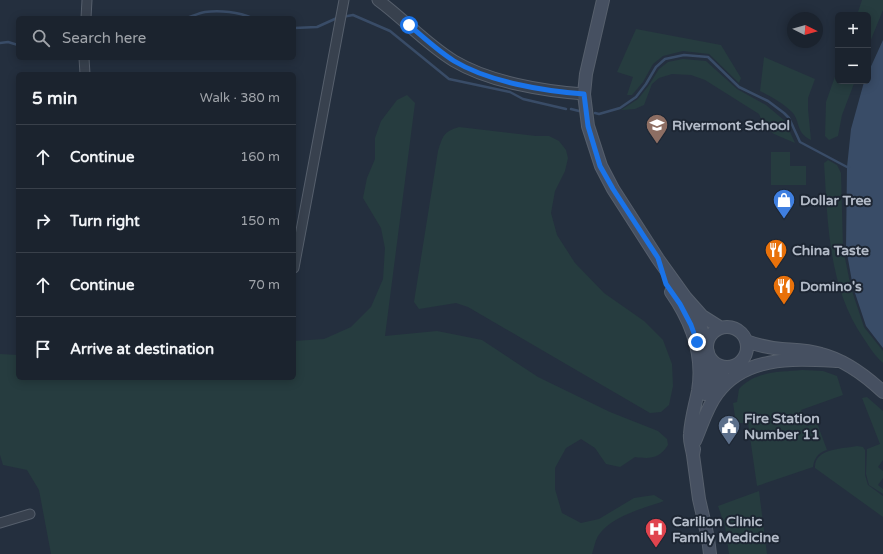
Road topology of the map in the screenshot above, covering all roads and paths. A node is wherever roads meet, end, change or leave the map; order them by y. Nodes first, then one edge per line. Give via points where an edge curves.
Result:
1 (87, 0) edge
2 (378, 0) edge
3 (603, 0) edge
4 (344, 3) edge
5 (86, 16) edge
6 (84, 60) edge
7 (85, 72) edge
8 (584, 94) junction
9 (296, 257) edge
10 (658, 258) junction
11 (686, 298) junction
12 (721, 328) junction
13 (746, 340) junction
14 (707, 349) junction
15 (780, 349) junction
16 (744, 356) junction
17 (838, 361) junction
18 (726, 367) junction
19 (883, 392) edge
20 (704, 399) junction
21 (695, 441) junction
22 (693, 455) junction
23 (30, 514) dead end
24 (0, 523) edge
25 (710, 554) edge

1 - 5 street
2 - 8 street via 438,50 463,66 487,76 525,85
3 - 8 main road via 586,74
4 - 9 street
6 - 7 street
8 - 10 main road via 588,126 600,166
10 - 11 main road
10 - 22 main road via 666,284 680,304 697,342 699,379 690,436
11 - 12 main road via 702,316
11 - 14 main road via 701,328
12 - 13 main road via 738,330
12 - 14 main road via 711,335
13 - 15 main road
13 - 16 main road
14 - 18 main road via 712,360
14 - 20 main road via 709,369
15 - 16 main road
15 - 17 main road via 822,354
16 - 18 main road via 735,365
17 - 19 main road via 860,373
17 - 21 main road via 805,359 762,363 739,372 718,393
18 - 20 main road
20 - 21 main road
21 - 22 main road
22 - 25 main road
23 - 24 street

